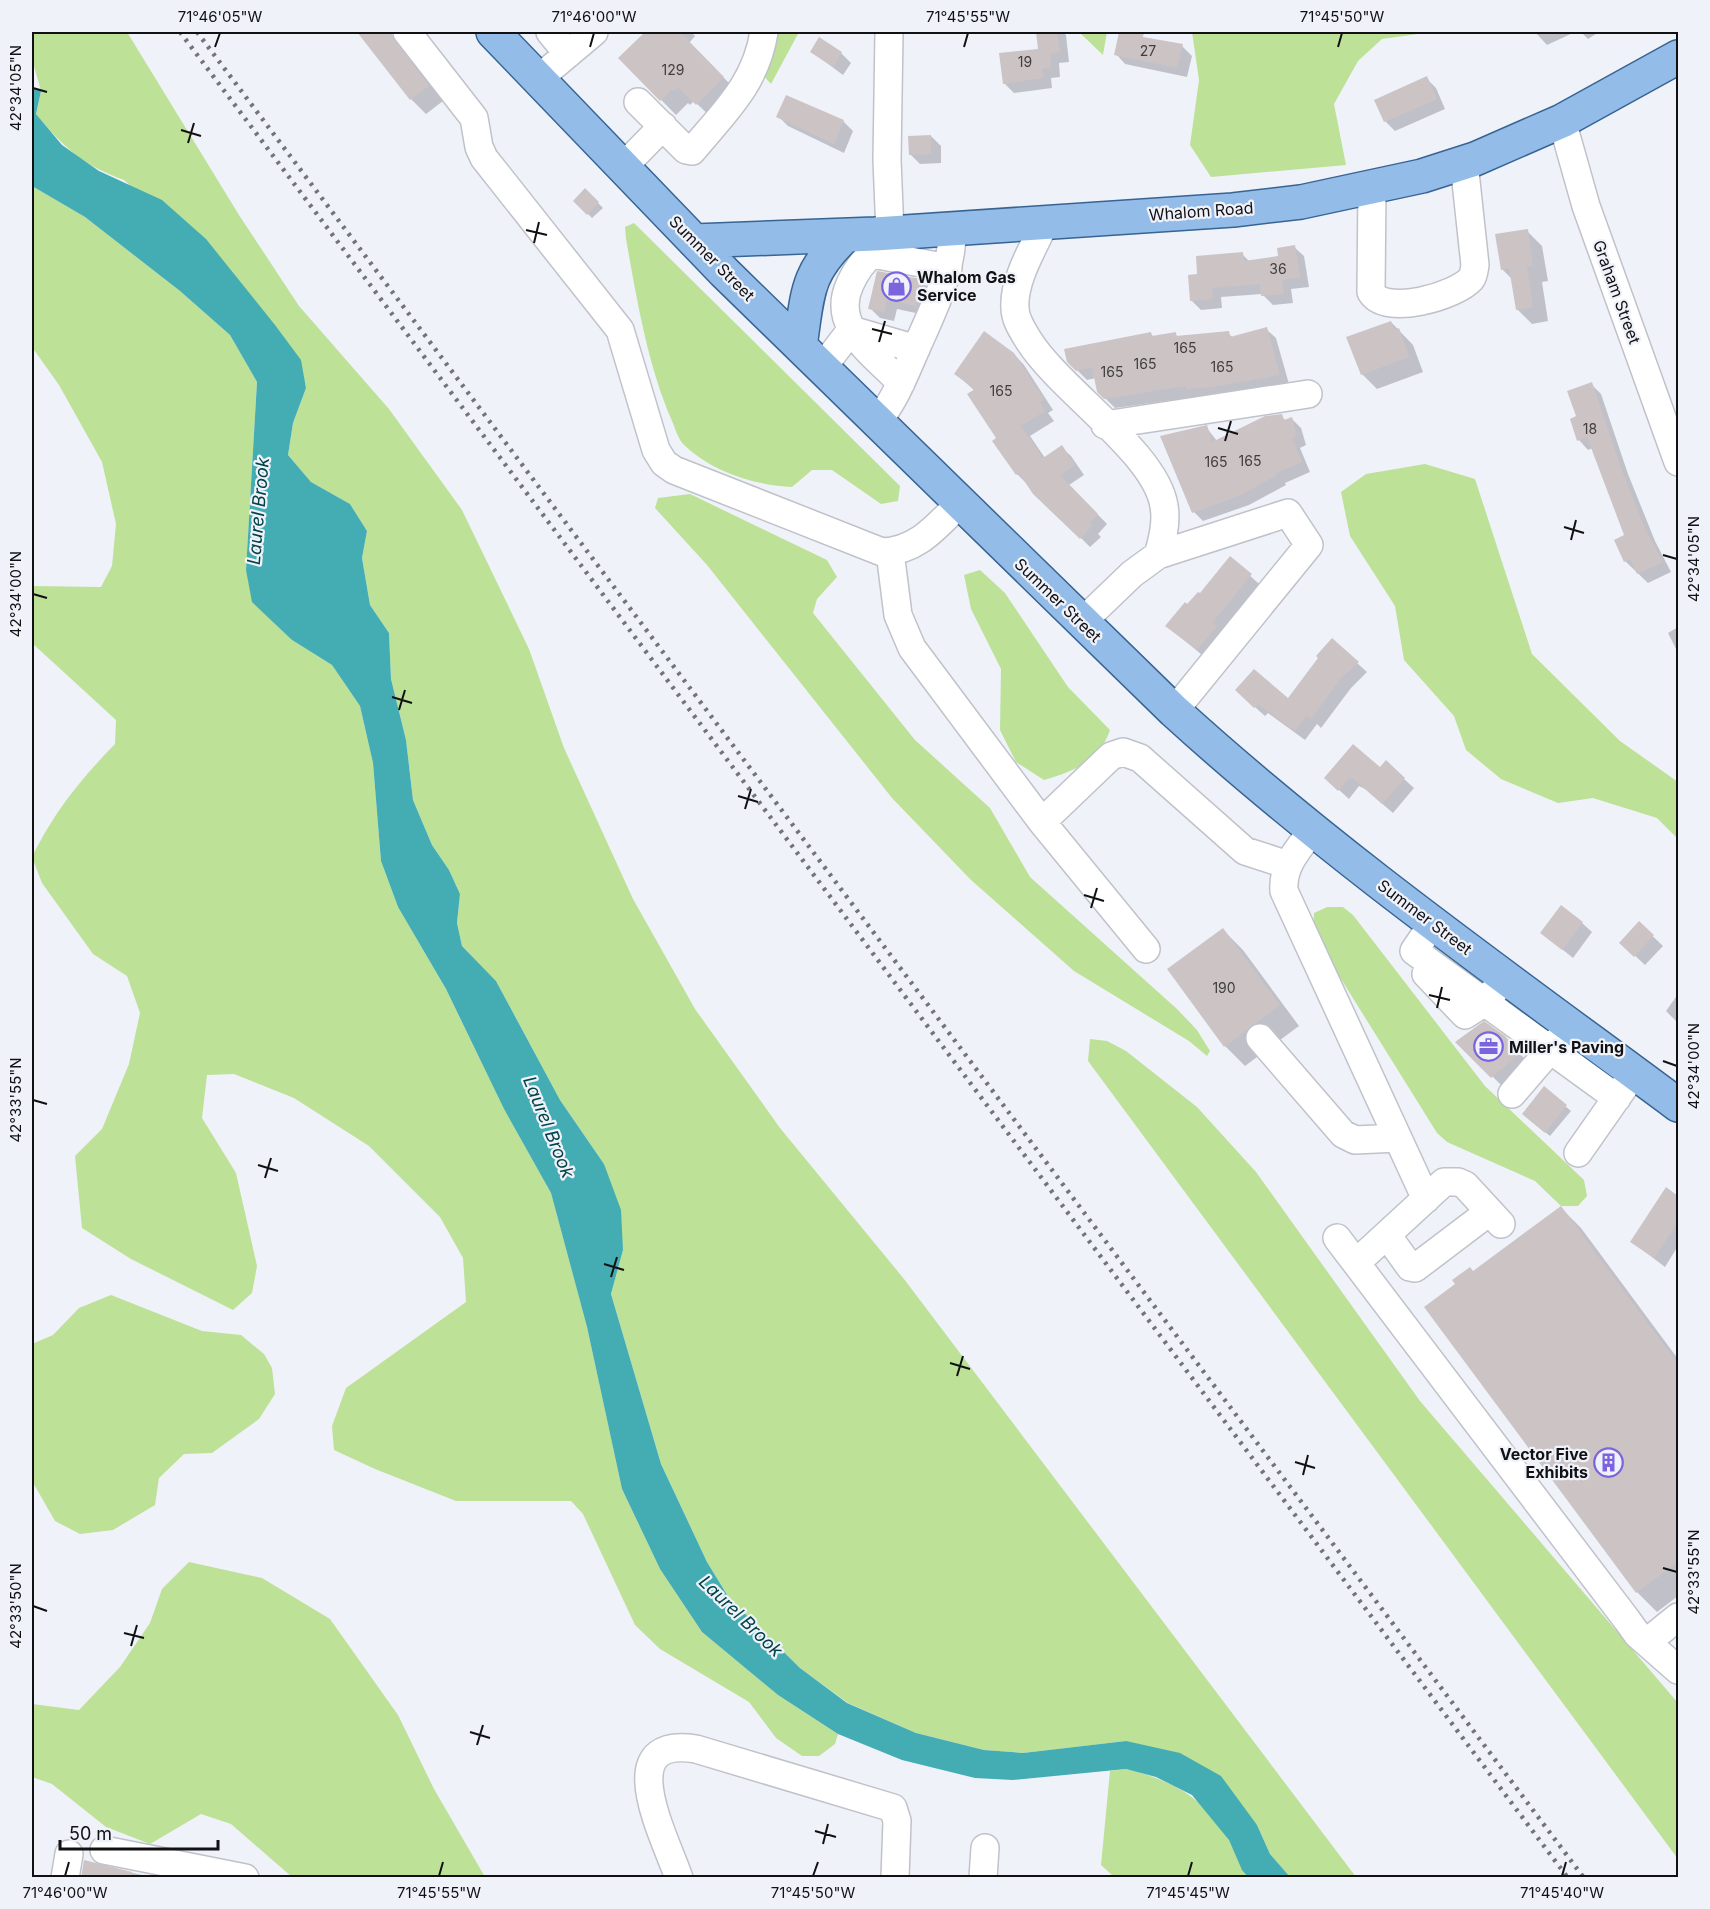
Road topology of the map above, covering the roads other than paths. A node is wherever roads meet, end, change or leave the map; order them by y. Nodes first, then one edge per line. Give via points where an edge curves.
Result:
1 (407, 32) edge
2 (550, 32) edge
3 (594, 32) edge
4 (764, 32) edge
5 (890, 32) edge
6 (502, 35) edge
7 (568, 54) junction
8 (1678, 57) edge
9 (538, 79) junction
10 (638, 102) dead end
11 (1562, 121) junction
12 (663, 126) junction
13 (1464, 163) junction
14 (623, 167) junction
15 (1372, 187) junction
16 (1045, 222) junction
17 (952, 228) junction
18 (868, 239) junction
19 (694, 241) junction
20 (948, 268) junction
21 (851, 330) junction
22 (916, 349) junction
23 (811, 357) junction
24 (901, 383) junction
25 (1308, 394) dead end
26 (877, 422) junction
27 (1105, 424) junction
28 (1678, 462) edge
29 (959, 504) junction
30 (890, 552) junction
31 (1158, 555) junction
32 (1081, 623) junction
33 (1174, 711) junction
34 (1042, 822) junction
35 (1313, 830) junction
36 (1288, 865) junction
37 (1433, 923) junction
38 (1146, 949) dead end
39 (1507, 978) junction
40 (1485, 1002) junction
41 (1260, 1038) dead end
42 (1561, 1038) junction
43 (1626, 1085) junction
44 (1512, 1094) dead end
45 (1678, 1105) edge
46 (1398, 1138) junction
47 (1578, 1153) dead end
48 (1426, 1199) junction
49 (1387, 1236) junction
50 (1337, 1238) dead end
51 (1356, 1263) junction
52 (1678, 1617) edge
53 (1647, 1642) junction
54 (1678, 1670) edge
55 (985, 1848) dead end
56 (104, 1850) dead end
57 (245, 1878) edge
58 (679, 1878) edge
59 (895, 1878) edge
60 (983, 1878) edge

1 - 30 street via 474,118 484,158 620,330 656,450 664,463
2 - 7 street
3 - 7 street
4 - 12 street via 746,86 692,151 686,150
5 - 18 street via 887,160
6 - 9 main road, Summer Street
7 - 9 street
8 - 11 main road, Whalom Road
9 - 14 main road, Summer Street
10 - 12 street
11 - 13 main road, Whalom Road
11 - 28 street, Graham Street via 1586,206
12 - 14 street
13 - 15 main road, Whalom Road
13 - 15 street via 1473,277 1462,287 1408,304 1385,303 1371,292
14 - 19 main road, Summer Street
15 - 16 main road, Whalom Road via 1267,207
16 - 17 main road, Whalom Road
16 - 27 street via 1018,287 1017,319 1048,365
17 - 18 main road, Whalom Road
17 - 20 street
18 - 19 main road, Whalom Road
18 - 20 street
18 - 21 street via 859,269 846,292 843,309
18 - 23 main road via 823,257 809,286
19 - 23 main road, Summer Street
20 - 22 street
21 - 22 street
21 - 23 street
21 - 24 street
22 - 24 street
23 - 26 main road, Summer Street
24 - 26 street
25 - 27 street
26 - 29 main road, Summer Street
27 - 31 street via 1150,471 1161,493 1165,516
29 - 30 street via 922,539 906,549
29 - 32 main road, Summer Street
30 - 34 street via 898,615 912,648
31 - 32 street
31 - 33 street via 1288,513 1309,545
32 - 33 main road, Summer Street
33 - 35 main road, Summer Street
34 - 36 street via 1111,756 1129,753 1140,758 1245,852
34 - 38 street
35 - 36 street
35 - 37 main road, Summer Street
36 - 46 street via 1284,891
37 - 39 main road, Summer Street
37 - 40 street via 1414,951
39 - 40 street
39 - 42 main road, Summer Street
40 - 42 street
41 - 46 street via 1343,1134 1355,1140
42 - 43 main road, Summer Street
42 - 44 street
43 - 45 main road, Summer Street
43 - 47 street
46 - 48 street
48 - 49 street
48 - 49 street via 1444,1182 1458,1182 1495,1218 1415,1268 1410,1267
49 - 51 street
50 - 51 street
51 - 53 street via 1624,1617
52 - 53 street
53 - 54 street
55 - 60 street
56 - 57 street
58 - 59 street via 646,1784 652,1760 662,1750 680,1746 893,1808 897,1821

